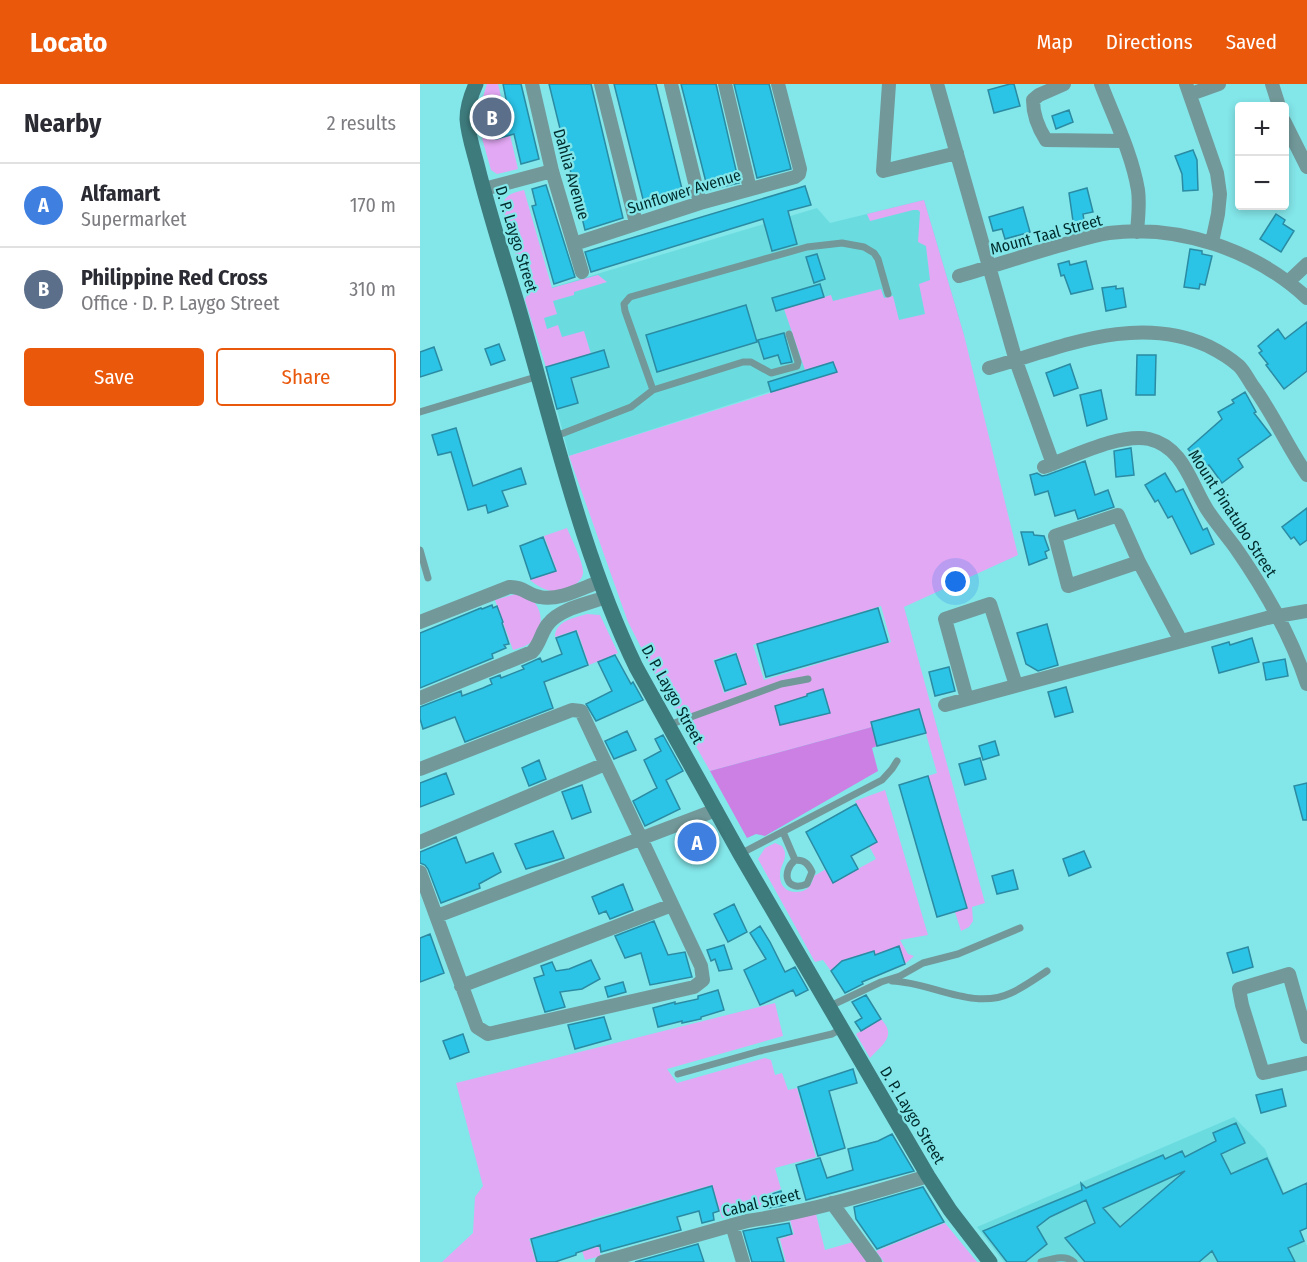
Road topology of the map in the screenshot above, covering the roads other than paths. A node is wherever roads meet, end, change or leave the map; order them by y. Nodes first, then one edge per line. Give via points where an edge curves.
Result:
1 (476, 84) edge
2 (532, 84) edge
3 (601, 84) edge
4 (670, 84) edge
5 (726, 84) edge
6 (778, 84) edge
7 (889, 84) edge
8 (937, 84) edge
9 (1064, 84) edge
10 (1101, 84) edge
11 (1219, 84) edge
12 (1272, 84) edge
13 (1189, 89) edge
14 (1278, 102) edge
15 (1289, 131) edge
16 (1123, 141) junction
17 (957, 153) junction
18 (1307, 167) edge
19 (552, 171) junction
20 (483, 189) junction
21 (750, 189) junction
22 (700, 203) junction
23 (636, 223) junction
24 (1137, 232) junction
25 (1212, 242) junction
26 (574, 244) junction
27 (1307, 264) edge
28 (990, 267) junction
29 (582, 272) dead end
30 (959, 276) dead end
31 (1289, 281) junction
32 (888, 294) dead end
33 (1307, 297) edge
34 (789, 334) dead end
35 (1016, 361) junction
36 (989, 368) dead end
37 (540, 376) junction
38 (653, 390) junction
39 (420, 412) edge
40 (556, 436) junction
41 (1307, 475) edge
42 (420, 550) edge
43 (1139, 562) junction
44 (428, 578) dead end
45 (599, 582) junction
46 (606, 597) junction
47 (546, 598) junction
48 (1307, 611) edge
49 (1278, 616) junction
50 (553, 619) junction
51 (420, 622) edge
52 (1181, 641) junction
53 (808, 679) dead end
54 (1307, 684) edge
55 (1016, 685) junction
56 (420, 698) edge
57 (967, 699) junction
58 (945, 705) dead end
59 (669, 726) junction
60 (897, 761) dead end
61 (605, 764) junction
62 (420, 769) edge
63 (716, 810) junction
64 (783, 832) junction
65 (641, 839) junction
66 (420, 842) edge
67 (740, 854) junction
68 (795, 860) dead end
69 (420, 872) edge
70 (672, 905) junction
71 (437, 916) junction
72 (1020, 928) dead end
73 (1047, 971) dead end
74 (890, 980) junction
75 (461, 986) junction
76 (828, 1007) junction
77 (841, 1029) junction
78 (1307, 1037) edge
79 (1307, 1064) edge
80 (678, 1074) dead end
81 (928, 1176) junction
82 (832, 1203) junction
83 (732, 1225) junction
84 (655, 1247) junction
85 (602, 1262) edge
86 (659, 1262) edge
87 (743, 1262) edge
88 (874, 1262) edge
89 (990, 1262) edge
90 (1041, 1262) edge
91 (1074, 1262) edge

1 - 20 main road, D. P. Laygo Street via 467,118
2 - 19 street, Dahlia Avenue
3 - 23 street
4 - 22 street
5 - 21 street
6 - 21 street, Sunflower Avenue via 799,174
7 - 17 street via 883,171
8 - 17 street
9 - 16 street via 1032,100 1047,140
10 - 16 street
11 - 13 street
12 - 14 street
13 - 25 street via 1217,173 1220,194
15 - 18 street
16 - 24 street via 1138,190
17 - 28 street
19 - 20 street
19 - 26 street, Dahlia Avenue
20 - 37 main road, D. P. Laygo Street
21 - 22 street, Sunflower Avenue
22 - 23 street, Sunflower Avenue
23 - 26 street, Sunflower Avenue
24 - 25 street, Mount Taal Street
24 - 28 street, Mount Taal Street via 1086,238
25 - 31 street, Mount Taal Street
26 - 29 street, Dahlia Avenue
27 - 31 street
28 - 30 street, Mount Taal Street
28 - 35 street
31 - 33 street, Mount Taal Street
32 - 38 lane via 874,253 842,243 807,247 630,297 624,304 625,311
34 - 38 lane via 796,366 771,373 743,362
35 - 36 street
35 - 41 street via 1107,335 1165,333 1192,339 1239,366
35 - 49 street, Mount Pinatubo Street via 1048,465 1119,440 1142,438 1170,449 1185,466 1202,501
37 - 39 lane
37 - 40 main road, D. P. Laygo Street
38 - 40 lane via 631,407
40 - 45 main road, D. P. Laygo Street
42 - 44 lane
43 - 43 street via 1118,515 1055,536 1068,586
43 - 52 street
45 - 46 main road, D. P. Laygo Street
45 - 47 street
46 - 50 street
46 - 59 main road, D. P. Laygo Street via 636,667
47 - 50 street
47 - 51 street via 509,587
48 - 49 street
49 - 52 street
49 - 54 street, Mount Pinatubo Street
50 - 56 street via 532,652
52 - 55 street
53 - 59 lane via 781,684
55 - 57 street
55 - 57 street via 990,604 945,619
57 - 58 street
59 - 63 main road, D. P. Laygo Street
60 - 64 lane via 882,780
61 - 62 street via 581,711 572,710
61 - 65 street
61 - 66 street
63 - 65 street
63 - 67 main road, D. P. Laygo Street
64 - 67 lane
64 - 68 lane
65 - 70 street
65 - 71 street
67 - 76 main road, D. P. Laygo Street
69 - 71 street
70 - 75 street
70 - 75 street via 701,966 703,980 694,987 488,1034 477,1028
71 - 75 street
72 - 74 lane via 958,954 923,963
73 - 74 lane via 1010,994 988,999
74 - 76 lane
76 - 77 main road, D. P. Laygo Street
77 - 80 lane
77 - 81 main road, D. P. Laygo Street
78 - 79 street via 1288,974 1239,989 1263,1074
81 - 82 street, Cabal Street
81 - 89 main road, D. P. Laygo Street
82 - 83 street, Cabal Street
82 - 88 street
83 - 84 street, Cabal Street
83 - 87 street
84 - 85 street, Cabal Street
84 - 86 street
90 - 91 lane via 1064,1257

